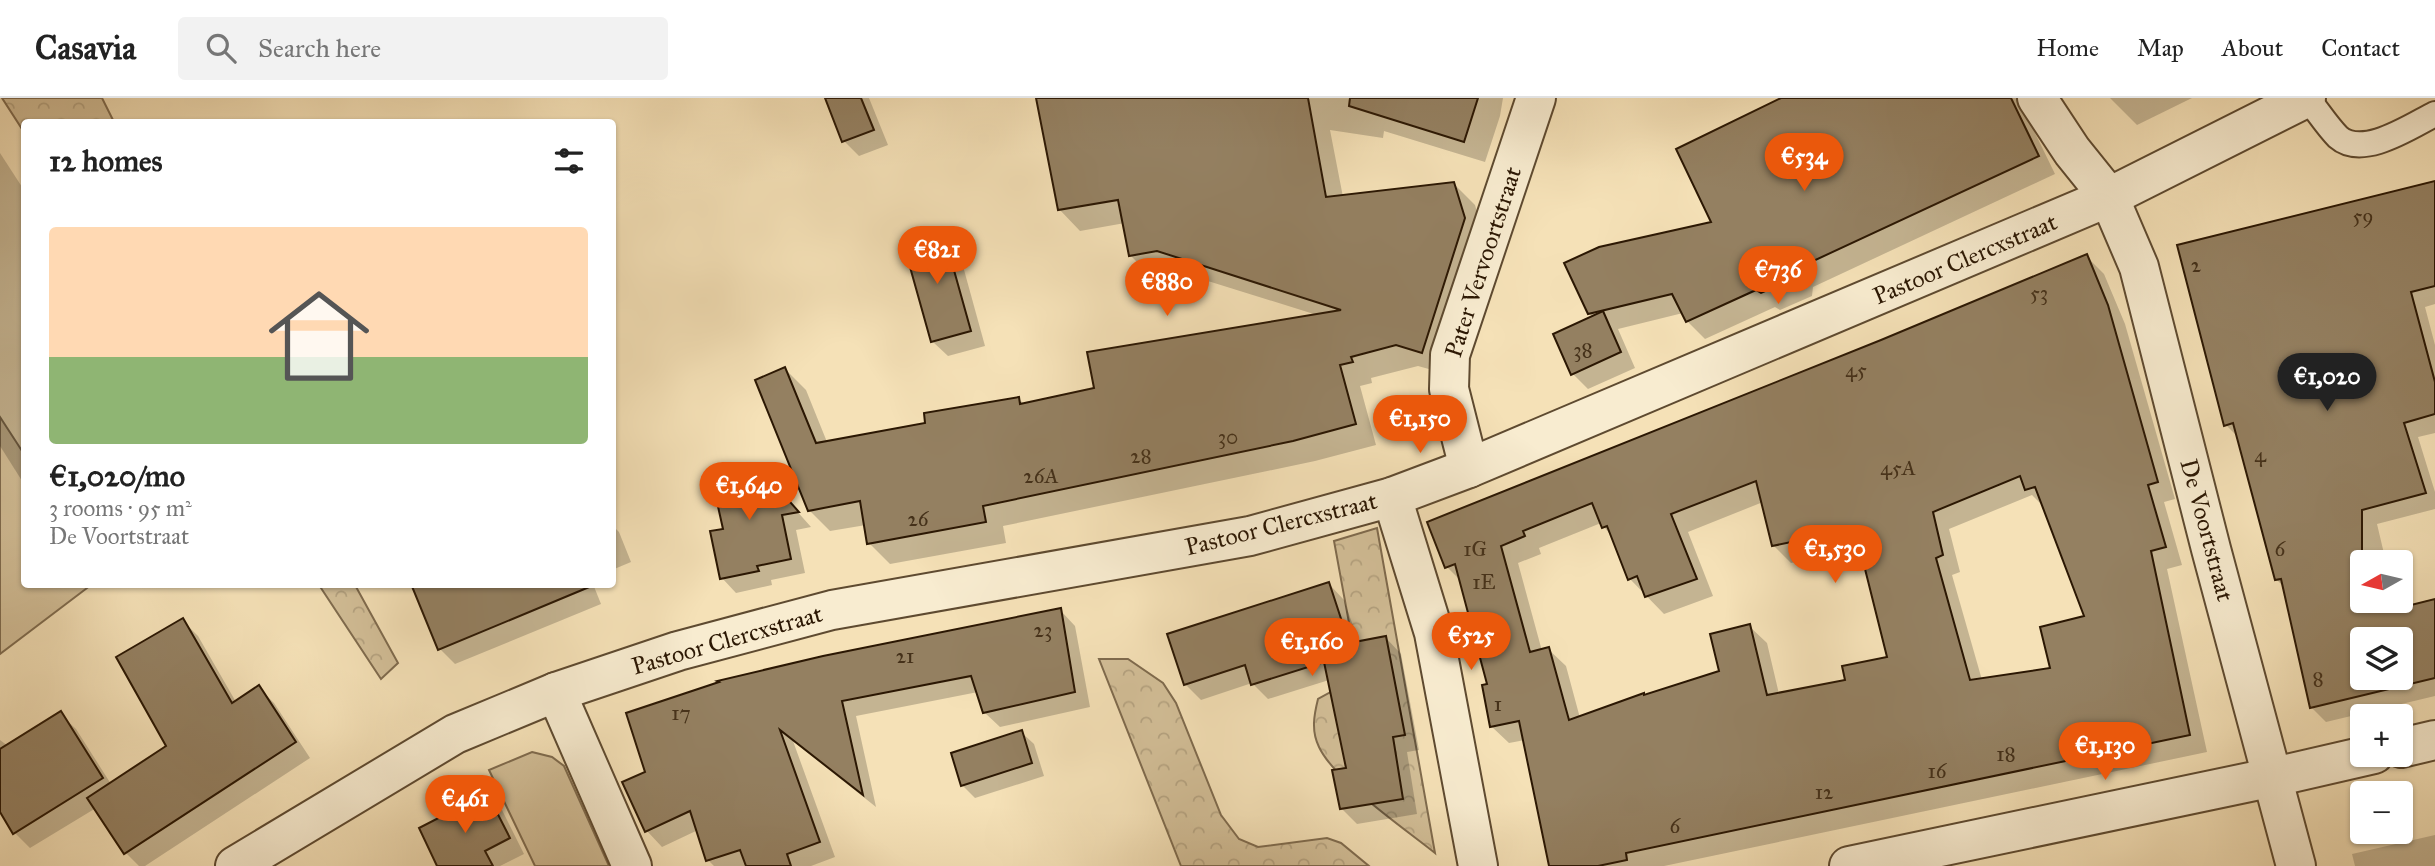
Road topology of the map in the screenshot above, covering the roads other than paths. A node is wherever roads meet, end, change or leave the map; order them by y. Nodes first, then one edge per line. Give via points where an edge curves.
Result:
1 (1536, 98) edge
2 (2037, 98) edge
3 (2307, 98) edge
4 (2269, 107) edge
5 (2435, 114) edge
6 (2109, 197) junction
7 (1469, 468) junction
8 (1392, 497) junction
9 (556, 692) junction
10 (2435, 740) edge
11 (2413, 745) edge
12 (2350, 760) edge
13 (2274, 778) junction
14 (235, 866) edge
15 (632, 866) edge
16 (1478, 866) edge
17 (1849, 866) edge
18 (2296, 866) edge

1 - 7 street, Pater Vervoortstraat via 1451,355 1449,389
2 - 6 street, De Voortstraat
3 - 4 street, Pastoor Clercxstraat
3 - 5 lane via 2339,138 2351,144 2378,142
4 - 6 street, Pastoor Clercxstraat
6 - 7 street, Pastoor Clercxstraat
6 - 13 street, De Voortstraat via 2139,267
7 - 8 street, Pastoor Clercxstraat
8 - 9 street, Pastoor Clercxstraat via 1250,536 832,610 678,651
8 - 16 street via 1434,633
9 - 14 street, Pastoor Clercxstraat via 455,734
9 - 15 street
10 - 11 street
12 - 13 street
13 - 17 street
13 - 18 street, De Voortstraat

